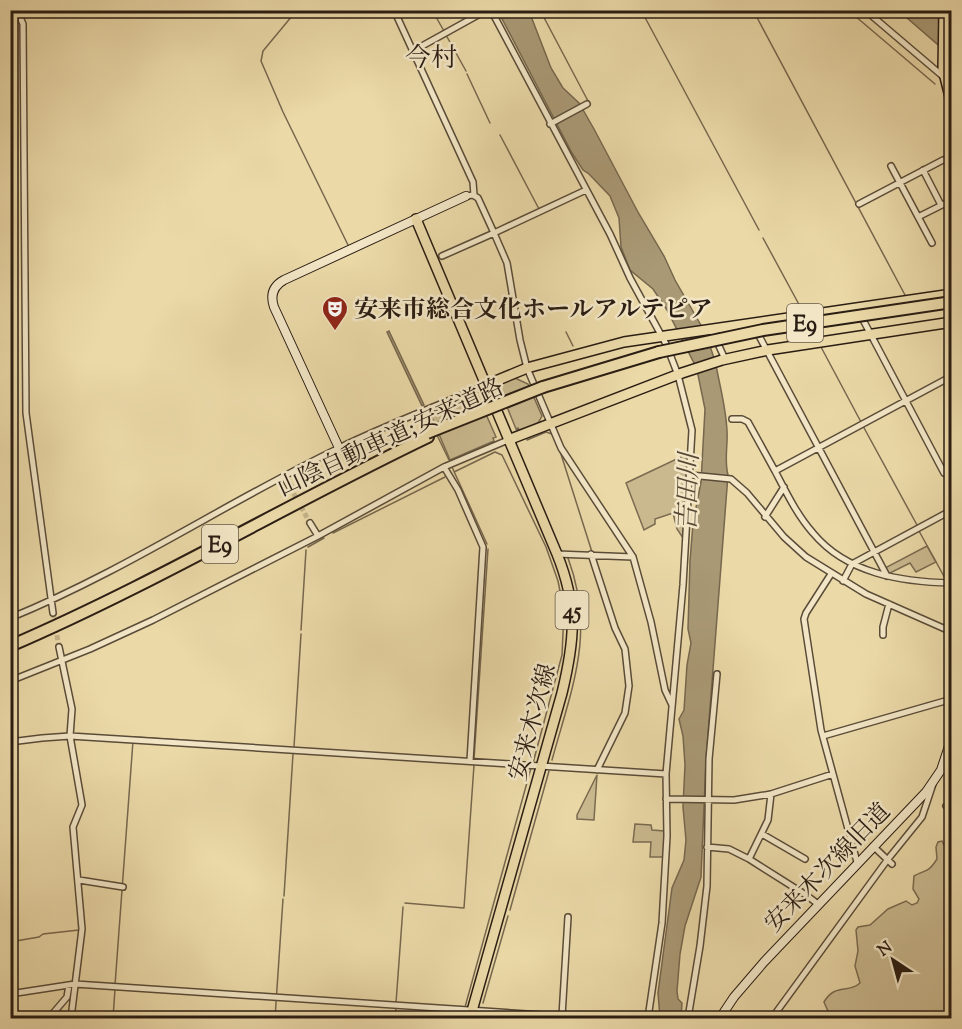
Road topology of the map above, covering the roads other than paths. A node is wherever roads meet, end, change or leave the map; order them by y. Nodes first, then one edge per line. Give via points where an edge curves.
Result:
1 (17, 10) edge
2 (394, 10) edge
3 (489, 10) edge
4 (865, 10) edge
5 (944, 10) edge
6 (412, 51) junction
7 (946, 77) edge
8 (586, 105) dead end
9 (951, 105) edge
10 (551, 123) junction
11 (943, 160) dead end
12 (891, 166) dead end
13 (923, 170) junction
14 (900, 183) junction
15 (586, 190) junction
16 (470, 195) junction
17 (951, 200) edge
18 (859, 204) dead end
19 (941, 205) junction
20 (918, 217) junction
21 (416, 219) junction
22 (494, 233) junction
23 (932, 243) dead end
24 (442, 256) dead end
25 (951, 294) edge
26 (951, 304) edge
27 (856, 308) junction
28 (951, 322) edge
29 (751, 323) junction
30 (710, 329) junction
31 (871, 334) junction
32 (663, 336) junction
33 (768, 350) junction
34 (724, 360) junction
35 (527, 368) junction
36 (680, 374) junction
37 (951, 376) edge
38 (486, 385) junction
39 (905, 401) junction
40 (732, 419) dead end
41 (550, 424) junction
42 (508, 440) junction
43 (819, 447) junction
44 (339, 448) junction
45 (444, 467) junction
46 (951, 469) edge
47 (775, 471) junction
48 (691, 475) junction
49 (284, 477) junction
50 (290, 487) tunnel mouth
51 (784, 487) junction
52 (951, 510) edge
53 (765, 517) junction
54 (310, 523) tunnel mouth
55 (318, 536) junction
56 (875, 551) junction
57 (557, 554) junction
58 (591, 554) junction
59 (633, 557) junction
60 (852, 564) junction
61 (831, 574) junction
62 (887, 576) junction
63 (843, 581) junction
64 (951, 583) edge
65 (51, 601) junction
66 (889, 604) junction
67 (53, 613) tunnel mouth
68 (10, 618) edge
69 (951, 632) edge
70 (883, 635) dead end
71 (10, 644) edge
72 (59, 647) tunnel mouth
73 (62, 661) junction
74 (717, 674) dead end
75 (10, 681) edge
76 (951, 699) edge
77 (672, 705) junction
78 (70, 736) junction
79 (823, 736) junction
80 (951, 737) edge
81 (10, 742) edge
82 (949, 754) edge
83 (470, 761) junction
84 (541, 767) junction
85 (597, 770) junction
86 (666, 774) junction
87 (833, 774) junction
88 (933, 783) junction
89 (771, 794) junction
90 (668, 799) junction
91 (707, 800) junction
92 (762, 834) junction
93 (873, 846) junction
94 (707, 847) junction
95 (749, 859) junction
96 (805, 859) dead end
97 (857, 862) junction
98 (890, 862) junction
99 (79, 880) junction
100 (123, 887) dead end
101 (818, 904) junction
102 (568, 917) dead end
103 (72, 985) junction
104 (10, 994) edge
105 (472, 1014) edge
106 (562, 1016) junction
107 (49, 1018) edge
108 (71, 1018) edge
109 (569, 1018) edge
110 (648, 1018) edge
111 (688, 1018) edge
112 (720, 1018) edge
113 (772, 1018) edge

1 - 65 street via 23,24 26,413
2 - 6 street
3 - 6 street
3 - 10 street
4 - 7 street
5 - 7 main road
6 - 16 street via 473,182
7 - 9 main road
8 - 10 street
10 - 15 street
11 - 13 street
12 - 14 street
13 - 14 street
13 - 19 street
14 - 18 street
14 - 20 street
15 - 22 street
15 - 32 street
16 - 21 street
16 - 22 street via 479,199
17 - 19 street
19 - 20 street
20 - 23 street
21 - 38 main road, 安来木次線 / 45
21 - 44 street via 284,280 273,292 274,307
22 - 24 street
22 - 35 street via 507,262
25 - 27 main road
26 - 71 highway, 山陰自動車道;安来道路 / E9, bridge via 774,328 660,353 544,389 370,460 150,577
27 - 29 main road
27 - 31 street
28 - 31 main road
29 - 30 main road
29 - 33 street
30 - 32 main road
30 - 34 street
31 - 33 main road
31 - 39 street
32 - 35 main road via 597,348
32 - 36 street
33 - 34 main road
33 - 43 street
34 - 36 main road
35 - 38 main road
35 - 41 street
36 - 41 main road
36 - 48 street via 692,430
37 - 39 street
38 - 42 main road, 安来木次線 / 45
38 - 44 street
39 - 43 street
39 - 46 street via 944,473
40 - 47 street via 748,422
41 - 42 main road
41 - 59 street via 564,454
42 - 45 street
42 - 57 main road, 安来木次線 / 45
43 - 47 street
43 - 56 street
44 - 49 street
45 - 55 street
45 - 83 street via 483,547
47 - 51 street
48 - 53 street via 731,478
48 - 77 street
49 - 50 street
49 - 65 street
51 - 53 street
51 - 60 street via 814,534
52 - 56 street
53 - 61 street via 806,557
54 - 55 street
55 - 73 street via 153,620
56 - 60 street
56 - 62 street
57 - 58 street
57 - 84 main road, 安来木次線 / 45 via 571,601 573,636
58 - 59 street
58 - 85 street via 625,649 629,686 625,713
59 - 77 street
60 - 62 street
60 - 63 street
61 - 63 street
61 - 79 street via 804,619
62 - 64 street
63 - 66 street
65 - 67 street
65 - 68 street
66 - 69 street
66 - 70 street
72 - 73 street
73 - 75 street
73 - 78 street via 72,709
74 - 91 street
76 - 79 street
77 - 86 street
78 - 81 street
78 - 83 street
78 - 99 street via 82,805 73,827
79 - 87 street
80 - 82 street, 安来木次線旧道
82 - 88 street, 安来木次線旧道
83 - 84 street
84 - 85 street
84 - 105 main road, 安来木次線 / 45
85 - 86 street
86 - 90 street
87 - 89 street
87 - 97 street
88 - 93 street, 安来木次線旧道
88 - 98 street via 922,817
89 - 91 street
89 - 92 street
90 - 91 street
90 - 110 street via 662,923
91 - 94 street
92 - 95 street
92 - 96 street
93 - 97 street, 安来木次線旧道
93 - 98 street
94 - 95 street via 729,849
94 - 111 street via 707,886
95 - 101 street
97 - 101 street, 安来木次線旧道
98 - 113 street
99 - 100 street
99 - 103 street via 82,929
101 - 112 street, 安来木次線旧道 via 740,990
102 - 106 street
103 - 104 street
103 - 105 street
103 - 107 street
103 - 108 street
105 - 106 street
106 - 109 street

